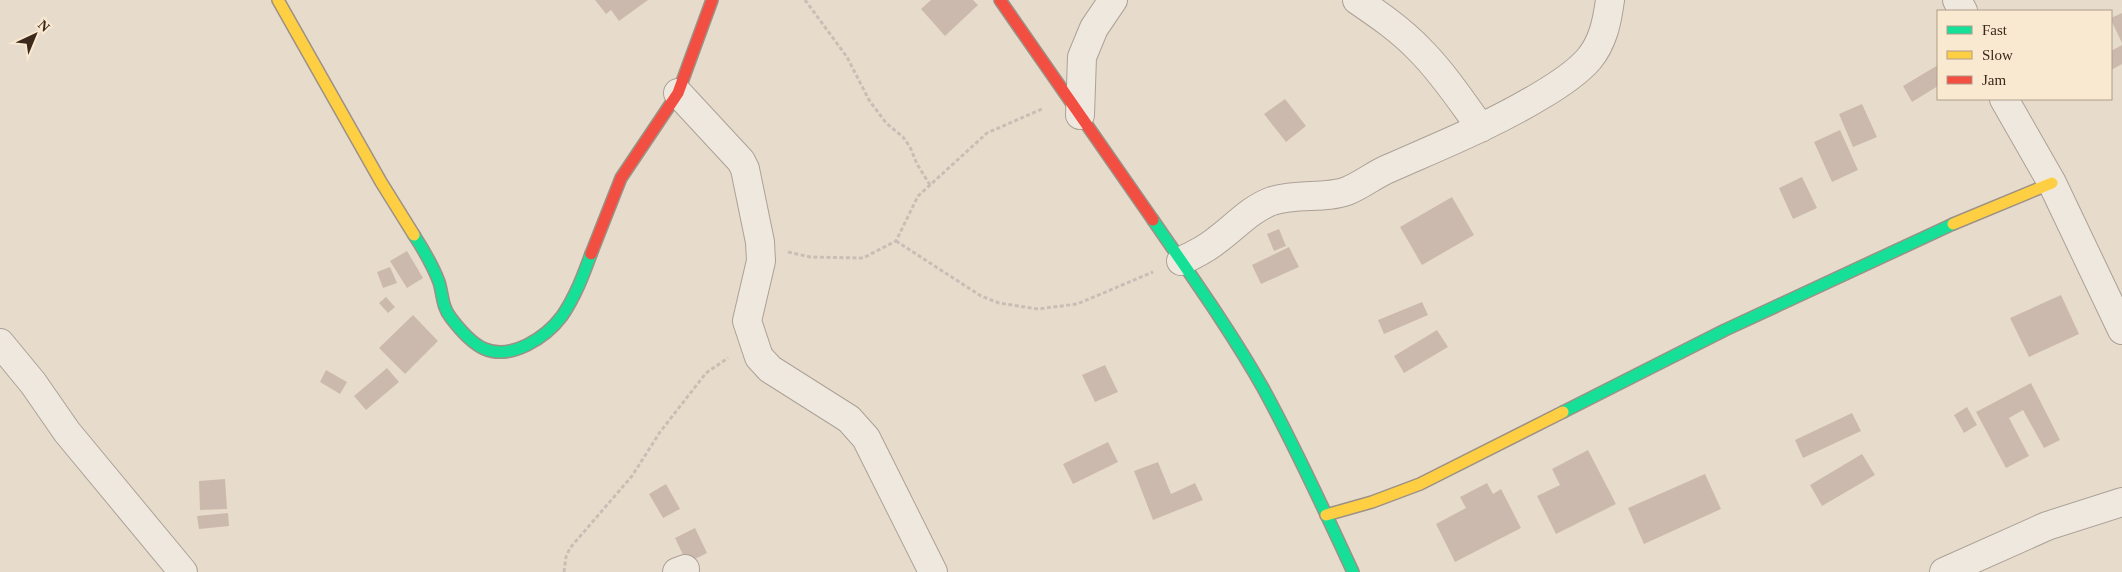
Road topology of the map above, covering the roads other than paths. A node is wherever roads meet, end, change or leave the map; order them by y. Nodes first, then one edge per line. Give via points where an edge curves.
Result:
1 (278, 0) edge
2 (712, 0) edge
3 (1000, 0) edge
4 (1113, 0) edge
5 (1357, 0) edge
6 (1610, 0) edge
7 (678, 93) junction
8 (2005, 100) edge
9 (1074, 106) junction
10 (1481, 128) junction
11 (2052, 183) junction
12 (1181, 261) junction
13 (2122, 330) edge
14 (0, 343) edge
15 (2122, 502) edge
16 (1326, 514) junction
17 (183, 572) edge
18 (932, 572) edge
19 (1353, 572) edge
20 (1944, 572) edge

1 - 7 street via 381,182 420,244 439,283 442,301 450,317 475,344 490,351 514,351 542,338 561,317 578,288 621,178
2 - 7 street
3 - 9 street
4 - 9 street via 1094,28 1082,58
5 - 10 street via 1420,49
6 - 10 street via 1607,24 1588,60 1559,84
7 - 18 street via 741,161 744,169 760,242 761,261 747,321 759,357 770,369 849,419 866,438
8 - 11 street
9 - 12 street
10 - 12 street via 1384,170 1348,191 1271,201 1242,218 1199,253
11 - 13 street
11 - 16 street via 1922,237 1725,330 1420,484 1372,502
12 - 16 street via 1262,387
14 - 17 street via 67,432
15 - 20 street via 2047,526
16 - 19 street

